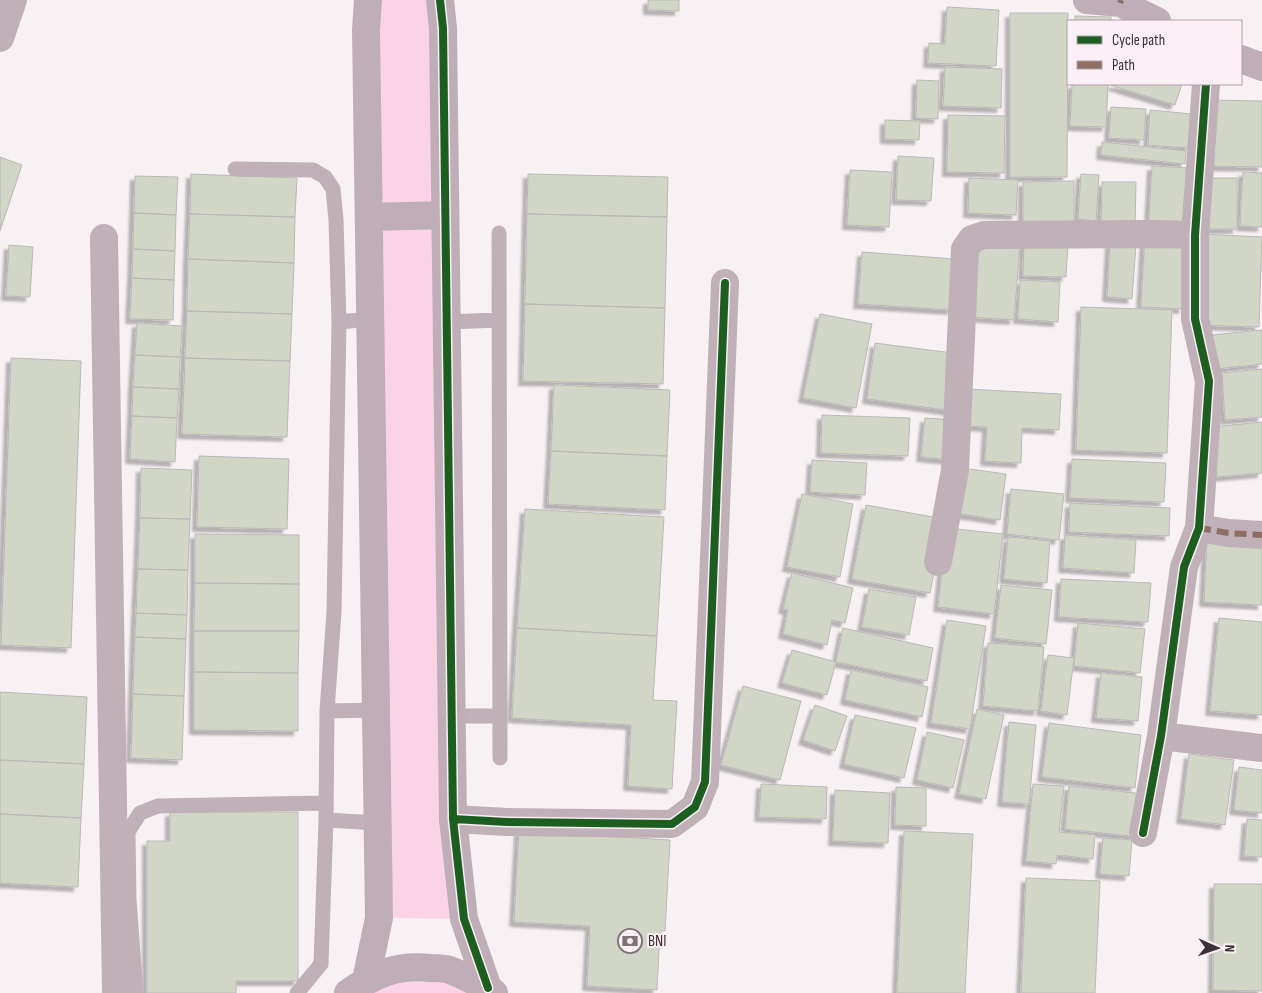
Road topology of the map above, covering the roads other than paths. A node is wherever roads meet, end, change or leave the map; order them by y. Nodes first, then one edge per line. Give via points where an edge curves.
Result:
1 (13, 0) edge
2 (368, 0) edge
3 (440, 0) edge
4 (1086, 0) edge
5 (1120, 1) edge
6 (1155, 20) edge
7 (0, 38) edge
8 (1242, 59) edge
9 (1262, 67) edge
10 (1206, 85) edge
11 (235, 169) dead end
12 (445, 215) junction
13 (369, 217) junction
14 (499, 233) dead end
15 (1195, 235) junction
16 (104, 238) dead end
17 (725, 283) dead end
18 (370, 319) junction
19 (500, 320) junction
20 (339, 322) junction
21 (447, 322) junction
22 (1199, 528) junction
23 (1262, 535) edge
24 (938, 562) dead end
25 (376, 710) junction
26 (327, 711) junction
27 (452, 716) junction
28 (500, 716) junction
29 (1161, 736) junction
30 (1262, 748) edge
31 (500, 758) dead end
32 (325, 803) junction
33 (453, 819) junction
34 (326, 820) junction
35 (378, 823) junction
36 (1143, 833) dead end
37 (357, 987) edge
38 (491, 990) edge
39 (116, 993) edge
40 (136, 993) edge
41 (297, 993) edge

1 - 7 street
2 - 13 street
3 - 12 street
4 - 5 street
5 - 6 street
8 - 9 street
10 - 15 street
11 - 20 lane via 312,170 325,177 333,189 336,220
12 - 13 street
12 - 21 street
13 - 18 street
14 - 19 lane
15 - 22 street via 1195,319 1209,381
15 - 24 street via 984,235 972,239 965,249 955,470
16 - 39 street
17 - 33 street via 705,782 695,807 672,824
18 - 20 lane
18 - 25 street
19 - 21 lane
19 - 28 lane
20 - 26 lane via 334,612
21 - 27 street
22 - 23 street
22 - 29 street via 1184,567
25 - 26 lane
25 - 35 street
26 - 32 lane
27 - 28 lane
27 - 33 street
28 - 31 lane
29 - 30 street
29 - 36 street
32 - 34 lane
32 - 40 lane via 158,806 140,812 128,832
33 - 38 street via 464,919
34 - 35 lane
34 - 41 lane via 321,964
35 - 37 street via 379,918
37 - 38 street via 382,973 419,966 448,970

